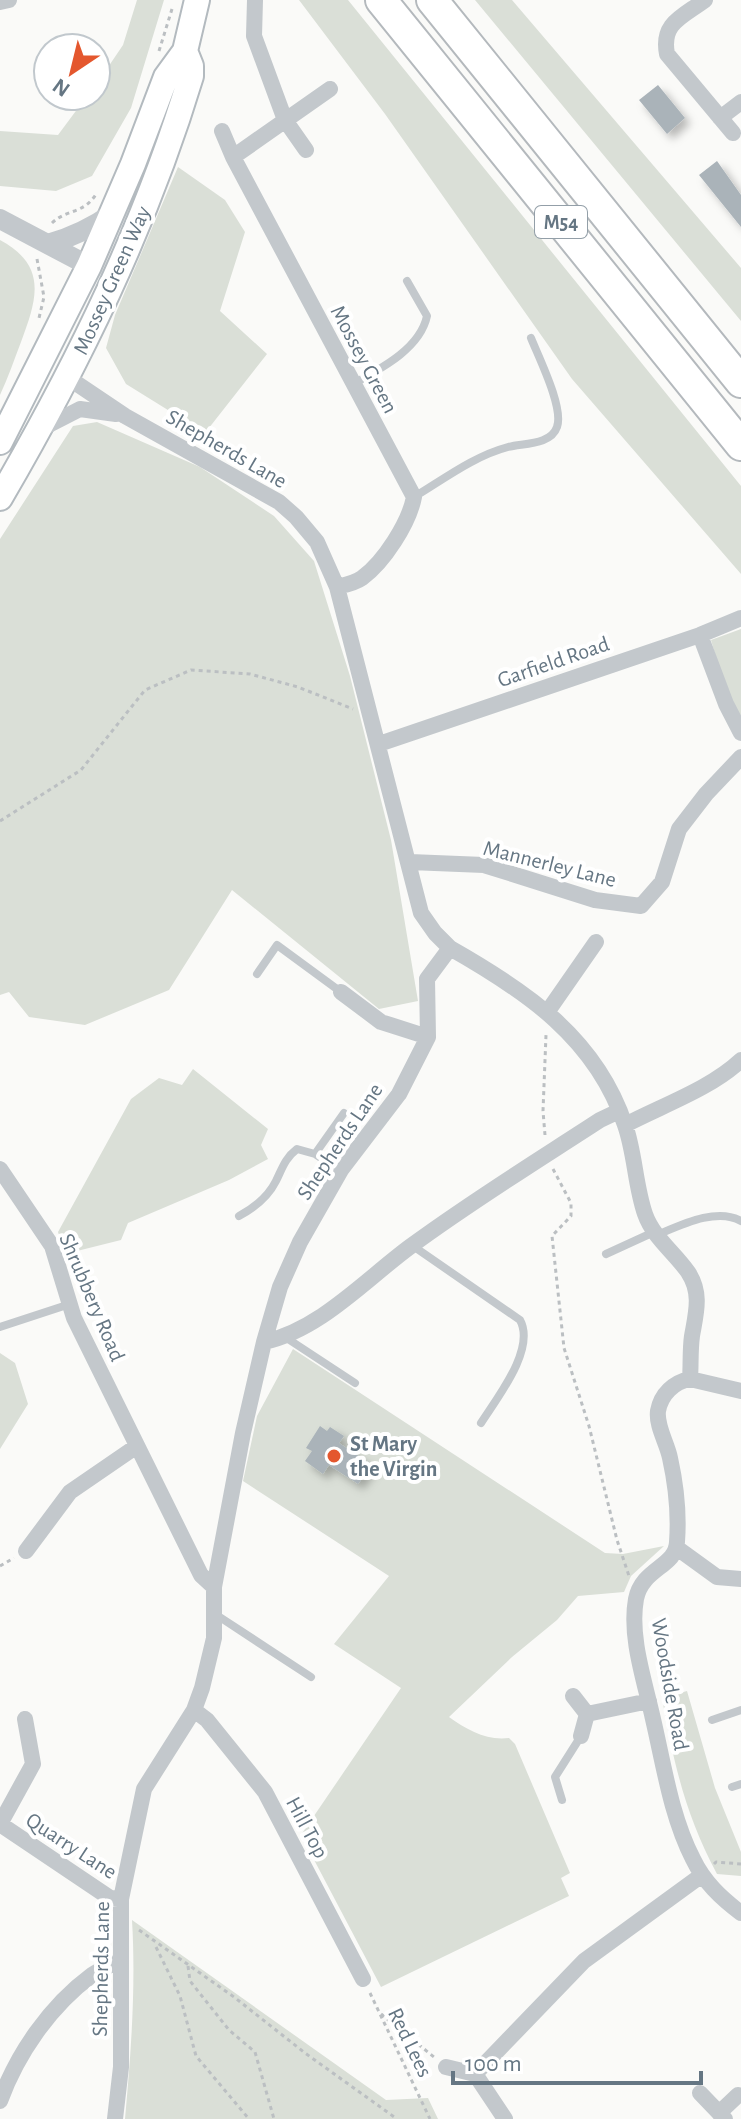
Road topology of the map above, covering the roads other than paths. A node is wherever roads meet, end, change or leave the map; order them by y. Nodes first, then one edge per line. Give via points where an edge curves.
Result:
1 (9, 0) edge
2 (197, 0) edge
3 (255, 0) edge
4 (381, 0) edge
5 (432, 0) edge
6 (705, 0) edge
7 (0, 2) edge
8 (185, 51) junction
9 (330, 89) dead end
10 (186, 92) junction
11 (741, 102) edge
12 (720, 118) junction
13 (285, 120) junction
14 (222, 131) dead end
15 (733, 133) dead end
16 (306, 150) dead end
17 (233, 157) junction
18 (113, 213) junction
19 (0, 219) edge
20 (45, 242) junction
21 (89, 266) junction
22 (407, 281) dead end
23 (531, 338) dead end
24 (67, 377) junction
25 (741, 382) edge
26 (353, 384) junction
27 (125, 416) junction
28 (40, 430) junction
29 (0, 442) edge
30 (741, 445) edge
31 (0, 462) edge
32 (414, 497) junction
33 (0, 498) edge
34 (337, 587) junction
35 (741, 618) edge
36 (700, 635) junction
37 (741, 733) edge
38 (379, 744) junction
39 (741, 757) edge
40 (410, 862) junction
41 (596, 942) dead end
42 (450, 948) junction
43 (257, 974) dead end
44 (341, 992) joint
45 (548, 1011) junction
46 (428, 1037) junction
47 (741, 1060) edge
48 (344, 1113) dead end
49 (622, 1118) junction
50 (315, 1154) junction
51 (0, 1169) edge
52 (340, 1172) junction
53 (239, 1216) dead end
54 (741, 1221) edge
55 (656, 1233) junction
56 (412, 1245) junction
57 (606, 1254) dead end
58 (70, 1304) junction
59 (0, 1327) edge
60 (285, 1337) junction
61 (264, 1342) junction
62 (690, 1379) junction
63 (355, 1383) dead end
64 (741, 1391) edge
65 (481, 1423) dead end
66 (137, 1446) junction
67 (677, 1548) junction
68 (26, 1551) dead end
69 (741, 1579) edge
70 (214, 1587) junction
71 (214, 1613) junction
72 (311, 1677) dead end
73 (573, 1696) dead end
74 (649, 1701) junction
75 (194, 1710) junction
76 (741, 1710) edge
77 (587, 1714) junction
78 (25, 1719) dead end
79 (712, 1720) dead end
80 (581, 1736) joint
81 (562, 1800) dead end
82 (0, 1824) edge
83 (702, 1875) junction
84 (121, 1899) junction
85 (741, 1913) edge
86 (120, 1961) junction
87 (363, 1979) road end
88 (446, 2067) road end
89 (475, 2074) junction
90 (700, 2093) dead end
91 (738, 2095) dead end
92 (0, 2101) edge
93 (722, 2116) edge
94 (115, 2119) edge
95 (505, 2119) edge

1 - 7 street
2 - 8 main road, Mossey Green Way
3 - 13 street via 254,36
4 - 30 highway, M54
5 - 25 highway, M54
6 - 12 street via 669,27 664,39 667,54
8 - 10 main road, Mossey Green Way via 192,72
8 - 18 main road, Mossey Green Way via 166,77
9 - 13 street
10 - 21 main road via 174,108 112,260 101,269
10 - 24 main road, Mossey Green Way via 135,232
11 - 12 street
12 - 15 street
13 - 16 street
13 - 17 street
14 - 17 street, Mossey Green
17 - 26 street, Mossey Green
18 - 20 street via 71,238
18 - 21 main road, Mossey Green Way
19 - 20 street
20 - 21 street
21 - 29 main road, Mossey Green Way
22 - 26 lane via 427,316 424,329 387,366
23 - 32 lane via 556,406 553,435 485,454
24 - 27 street, Shepherds Lane
24 - 28 main road, Mossey Green Way
24 - 31 main road via 56,373 45,380
26 - 32 street, Mossey Green
27 - 28 street via 80,409
27 - 34 street, Shepherds Lane via 279,502 317,542
28 - 33 main road, Mossey Green Way
32 - 34 street via 400,533 370,571
34 - 38 street, Shepherds Lane
35 - 36 street, Garfield Road
36 - 37 street
36 - 38 street, Garfield Road
38 - 40 street, Shepherds Lane
39 - 40 street, Mannerley Lane via 679,829 662,882 641,906 595,900 484,865
40 - 42 street, Shepherds Lane via 421,913
41 - 45 street
42 - 45 street
42 - 46 street, Shepherds Lane via 427,979
43 - 44 lane via 277,945
44 - 46 street via 381,1022
45 - 49 street via 596,1069
46 - 52 street, Shepherds Lane via 399,1094
47 - 49 street via 710,1082
48 - 50 lane
49 - 55 street via 641,1200
49 - 56 street via 546,1155
50 - 52 lane
50 - 53 lane via 304,1149 290,1154 268,1193
51 - 58 street, Shrubbery Road via 52,1246
52 - 61 street, Shepherds Lane via 295,1253
54 - 55 lane via 720,1215
55 - 57 lane
55 - 62 street via 689,1274 696,1292
56 - 60 street
56 - 65 lane via 524,1327 522,1355
58 - 59 lane
58 - 66 street, Shrubbery Road
60 - 61 street
60 - 63 lane
61 - 70 street, Shepherds Lane
62 - 64 street
62 - 67 street via 668,1391 658,1412 674,1481
66 - 68 street via 70,1492
66 - 70 street, Shrubbery Road via 201,1575
67 - 69 street via 717,1577
67 - 74 street, Woodside Road via 646,1576 636,1599 638,1647
70 - 71 street, Shepherds Lane
71 - 72 lane
71 - 75 street, Shepherds Lane via 214,1638
73 - 77 street
74 - 77 street
74 - 83 street, Woodside Road via 670,1796
75 - 84 street, Shepherds Lane via 144,1789
75 - 87 street, Hill Top via 265,1792
76 - 79 lane
77 - 80 street
78 - 82 street, Quarry Lane via 33,1764
80 - 81 lane via 555,1777
82 - 84 street, Quarry Lane via 110,1898
83 - 85 street, Woodside Road
83 - 89 street via 584,1961
84 - 86 street, Shepherds Lane
86 - 92 street via 92,1974 45,2021 11,2071
86 - 94 street, Shepherds Lane via 121,2067
88 - 89 street
89 - 95 street
90 - 93 street
91 - 93 street

